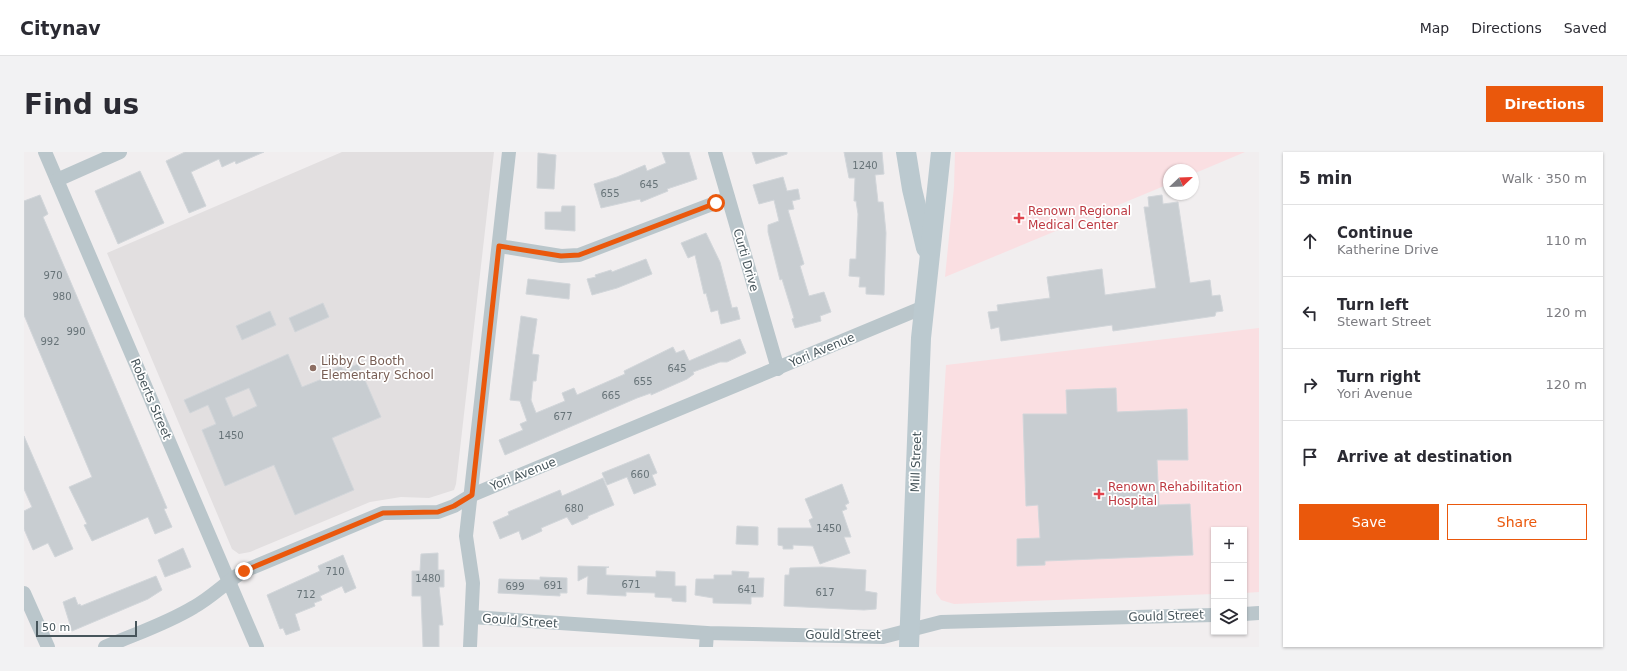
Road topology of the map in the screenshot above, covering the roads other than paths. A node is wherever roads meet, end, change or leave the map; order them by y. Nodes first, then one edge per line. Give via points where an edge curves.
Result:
1 (45, 152) edge
2 (120, 152) edge
3 (509, 152) edge
4 (715, 152) edge
5 (906, 152) edge
6 (928, 152) edge
7 (941, 152) edge
8 (57, 180) junction
9 (728, 198) junction
10 (934, 224) junction
11 (499, 246) junction
12 (928, 277) junction
13 (924, 307) junction
14 (778, 369) junction
15 (472, 495) junction
16 (229, 580) junction
17 (24, 593) edge
18 (1259, 613) edge
19 (1211, 614) edge
20 (1247, 614) edge
21 (472, 617) junction
22 (707, 633) junction
23 (910, 638) edge
24 (48, 647) edge
25 (105, 647) edge
26 (257, 647) edge
27 (470, 647) edge
28 (706, 647) edge

1 - 8 street, Roberts Street
2 - 8 street
3 - 11 street
4 - 9 street, Curti Drive
5 - 12 main road, Mill Street via 912,189 925,239
6 - 10 main road
7 - 10 main road, Mill Street
8 - 16 street, Roberts Street
9 - 11 street via 579,255 561,256
9 - 14 street, Curti Drive
10 - 12 main road, Mill Street
11 - 15 street
12 - 13 main road, Mill Street
13 - 14 street, Yori Avenue
13 - 23 main road, Mill Street
14 - 15 street, Yori Avenue
15 - 16 street, Yori Avenue via 438,512 383,513 244,571
15 - 21 street via 466,536 472,583
16 - 25 street, Yori Avenue via 196,606 178,616
16 - 26 street, Roberts Street
17 - 24 street
18 - 20 street
19 - 23 street, Gould Street via 941,622
21 - 22 street, Gould Street
21 - 27 street
22 - 23 street, Gould Street
22 - 28 street

